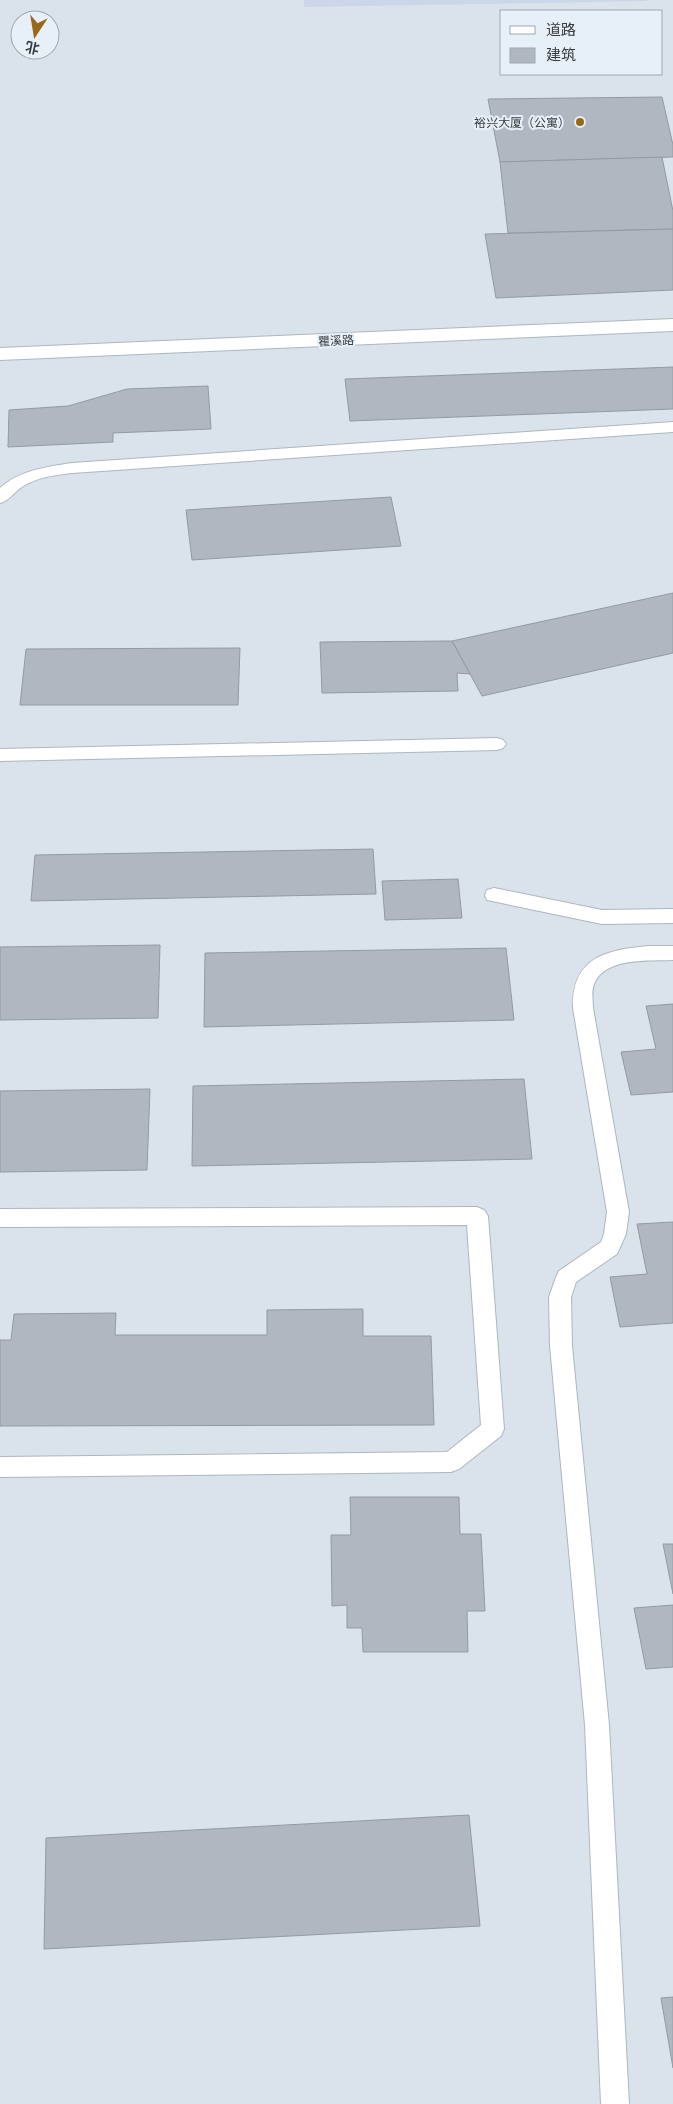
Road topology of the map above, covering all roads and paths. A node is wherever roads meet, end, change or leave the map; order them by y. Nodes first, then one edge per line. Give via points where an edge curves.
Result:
1 (673, 325) edge
2 (0, 354) edge
3 (673, 427) edge
4 (0, 498) edge
5 (496, 744) dead end
6 (0, 756) edge
7 (494, 895) dead end
8 (673, 916) edge
9 (673, 953) edge
10 (0, 1218) edge
11 (0, 1467) edge
12 (615, 2104) edge

1 - 2 street, 瞿溪路
3 - 4 lane via 72,468 37,473 9,487
5 - 6 lane
7 - 8 lane via 602,917
9 - 12 lane via 607,960 591,972 584,986 584,1008 618,1212 609,1248 567,1277 560,1297 561,1346 597,1725
10 - 11 lane via 477,1216 493,1428 451,1462

